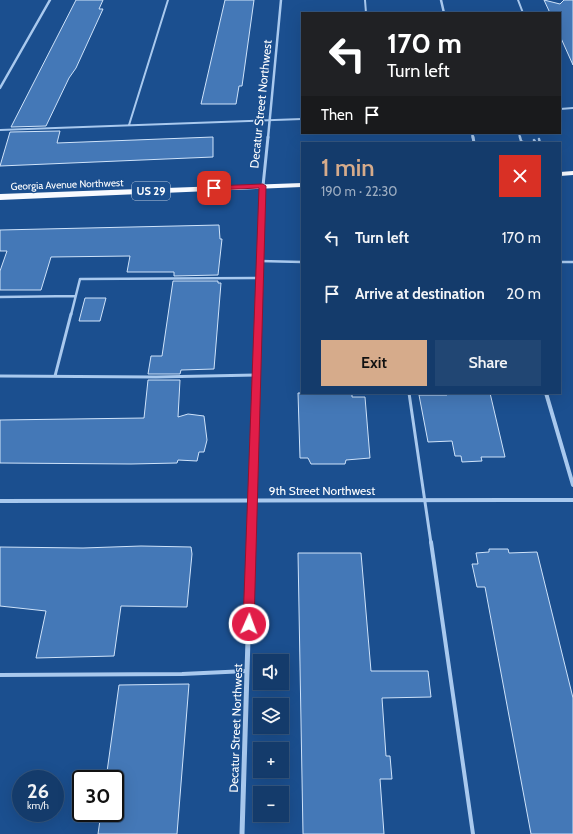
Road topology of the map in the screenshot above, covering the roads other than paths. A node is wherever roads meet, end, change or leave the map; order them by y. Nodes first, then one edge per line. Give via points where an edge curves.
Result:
1 (50, 0) edge
2 (168, 0) edge
3 (281, 0) edge
4 (365, 0) edge
5 (441, 0) edge
6 (518, 0) edge
7 (366, 12) edge
8 (444, 12) edge
9 (523, 12) edge
10 (0, 88) edge
11 (561, 108) edge
12 (573, 108) edge
13 (301, 119) edge
14 (269, 121) junction
15 (129, 124) junction
16 (0, 130) edge
17 (573, 173) edge
18 (561, 174) edge
19 (301, 184) edge
20 (263, 186) junction
21 (0, 197) edge
22 (260, 261) junction
23 (301, 262) edge
24 (561, 262) edge
25 (573, 262) edge
26 (260, 278) junction
27 (75, 296) junction
28 (0, 297) edge
29 (257, 375) junction
30 (0, 376) edge
31 (54, 376) junction
32 (409, 394) edge
33 (546, 394) edge
34 (573, 485) edge
35 (424, 500) junction
36 (573, 500) edge
37 (0, 501) edge
38 (253, 501) junction
39 (247, 671) junction
40 (0, 675) edge
41 (242, 834) edge
42 (473, 834) edge

1 - 10 street
2 - 15 lane
3 - 14 street, Decatur Street Northwest
4 - 7 lane
5 - 8 street
6 - 9 lane
11 - 12 lane
13 - 14 lane
14 - 15 lane via 146,126
14 - 20 street, Decatur Street Northwest
15 - 16 lane
17 - 18 highway
19 - 20 highway, Georgia Avenue Northwest / US 29
20 - 21 highway, Georgia Avenue Northwest / US 29
20 - 22 street, Decatur Street Northwest
22 - 23 lane
22 - 26 street, Decatur Street Northwest
24 - 25 lane
26 - 27 lane via 80,279
26 - 29 street, Decatur Street Northwest
27 - 28 lane
27 - 31 lane
29 - 31 lane
29 - 38 street, Decatur Street Northwest
30 - 31 lane
32 - 35 lane
33 - 34 street
35 - 36 street, 9th Street Northwest
35 - 38 street, 9th Street Northwest
35 - 42 lane
37 - 38 street, 9th Street Northwest
38 - 39 street, Decatur Street Northwest
39 - 40 lane
39 - 41 street, Decatur Street Northwest

